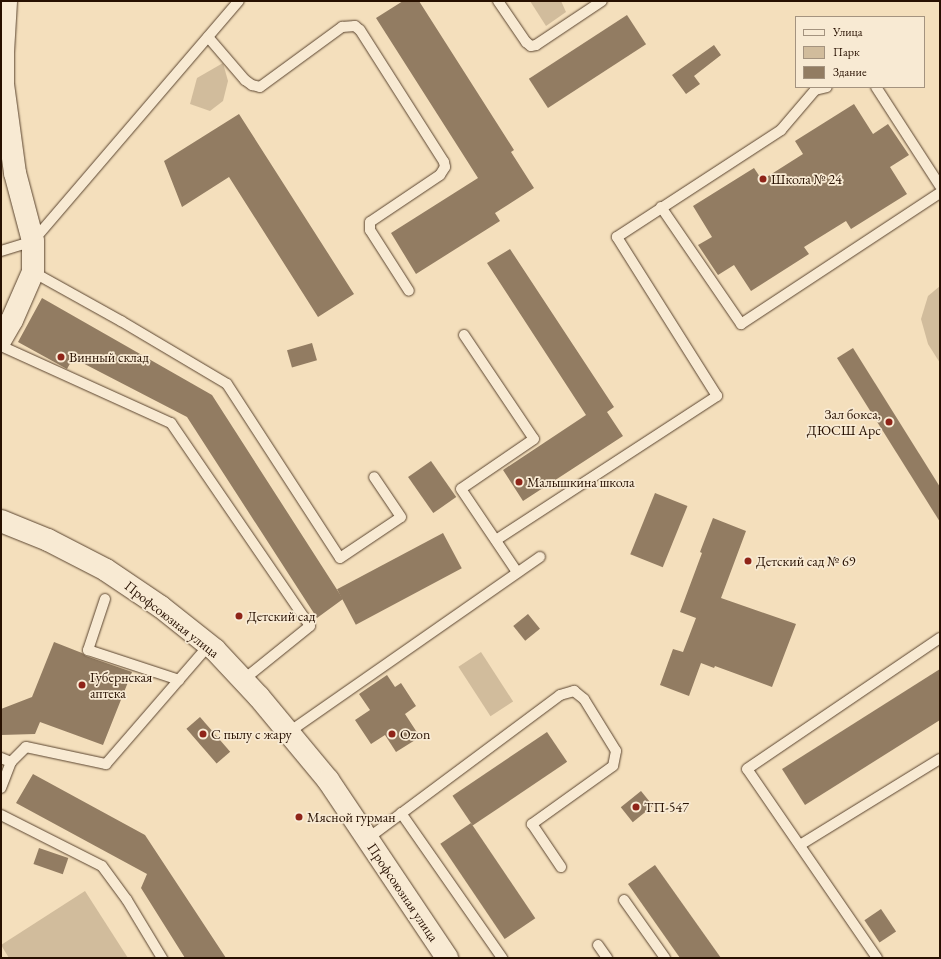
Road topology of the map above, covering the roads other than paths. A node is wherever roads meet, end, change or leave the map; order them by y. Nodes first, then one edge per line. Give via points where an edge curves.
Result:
1 (6, 1) edge
2 (239, 1) edge
3 (498, 1) edge
4 (602, 1) edge
5 (208, 37) junction
6 (2, 52) edge
7 (823, 88) edge
8 (877, 88) edge
9 (940, 186) edge
10 (940, 193) edge
11 (661, 207) junction
12 (33, 241) junction
13 (1, 251) edge
14 (33, 272) junction
15 (409, 291) dead end
16 (464, 336) dead end
17 (1, 338) edge
18 (1, 346) edge
19 (374, 477) dead end
20 (1, 521) edge
21 (496, 540) junction
22 (540, 557) dead end
23 (517, 572) junction
24 (105, 599) dead end
25 (940, 638) edge
26 (209, 645) junction
27 (179, 680) junction
28 (243, 680) junction
29 (289, 732) junction
30 (1, 758) edge
31 (940, 759) edge
32 (11, 762) junction
33 (1, 788) edge
34 (401, 813) junction
35 (1, 815) edge
36 (367, 839) junction
37 (800, 845) junction
38 (561, 867) dead end
39 (624, 900) dead end
40 (598, 945) dead end
41 (162, 958) edge
42 (447, 958) edge
43 (502, 958) edge
44 (607, 958) edge
45 (665, 958) edge
46 (877, 958) edge

1 - 6 main road
2 - 5 lane
3 - 4 lane via 531,46
5 - 12 lane
5 - 15 lane via 245,80 252,85 260,86 342,27 355,26 360,30 445,167 440,176 370,222 370,230
6 - 12 main road via 3,84 15,173
7 - 11 lane via 815,90 781,130
8 - 9 lane
10 - 11 lane via 741,324
11 - 21 lane via 617,237 717,396
12 - 13 lane
12 - 14 main road
14 - 17 main road via 12,320
14 - 19 lane via 227,384 340,558 401,517
16 - 21 lane via 534,439 461,488
18 - 28 lane via 171,423 310,626
20 - 26 main road, Профсоюзная улица via 48,540 106,570 161,607
21 - 23 lane
22 - 23 lane
23 - 29 lane
24 - 27 lane via 88,650
25 - 37 lane via 747,769
26 - 27 lane
26 - 28 main road, Профсоюзная улица
27 - 32 lane via 106,764 26,747
28 - 29 main road, Профсоюзная улица
29 - 36 main road, Профсоюзная улица via 328,780
30 - 32 lane
31 - 37 lane
32 - 33 lane
34 - 36 lane
34 - 38 lane via 560,695 574,691 584,699 616,751 613,766 532,824
34 - 43 lane
35 - 41 lane via 102,866
36 - 42 main road, Профсоюзная улица
37 - 46 lane
39 - 45 lane
40 - 44 lane

